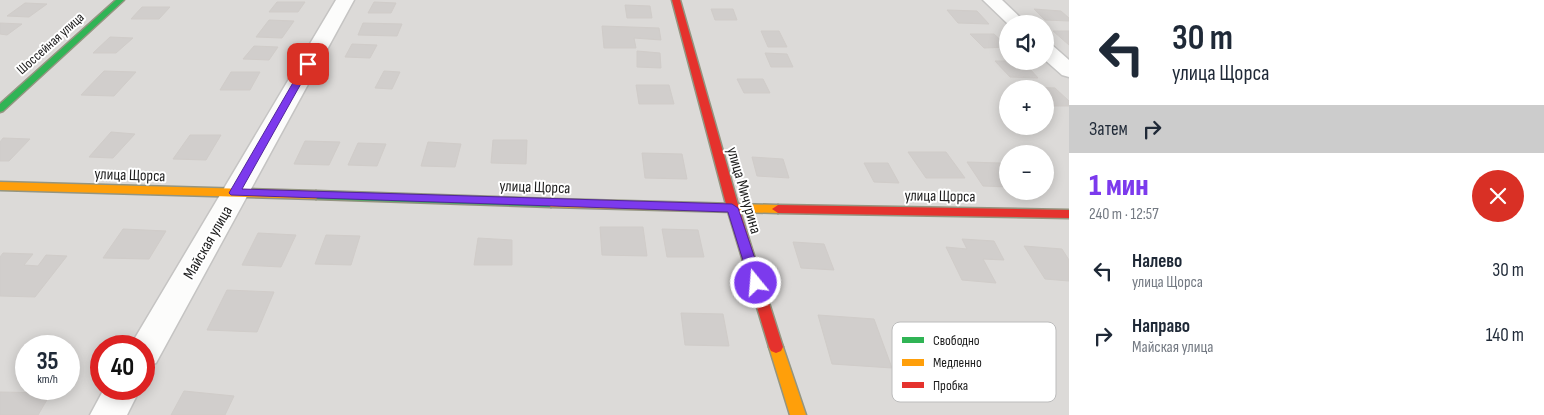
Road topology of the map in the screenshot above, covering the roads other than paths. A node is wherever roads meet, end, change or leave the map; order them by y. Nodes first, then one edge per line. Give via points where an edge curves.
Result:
1 (120, 0) edge
2 (344, 0) edge
3 (676, 0) edge
4 (992, 0) edge
5 (1008, 15) edge
6 (1054, 57) edge
7 (1069, 71) edge
8 (0, 109) edge
9 (0, 186) edge
10 (235, 193) junction
11 (732, 208) junction
12 (1069, 214) edge
13 (154, 335) edge
14 (117, 400) edge
15 (108, 415) edge
16 (798, 415) edge

1 - 8 street, Шоссейная улица
2 - 10 street, Майская улица
3 - 11 street, улица Мичурина
4 - 5 street
6 - 7 street
9 - 10 street, улица Щорса
10 - 11 street, улица Щорса
10 - 13 street, Майская улица
11 - 12 street, улица Щорса
11 - 16 street, улица Мичурина
14 - 15 street

